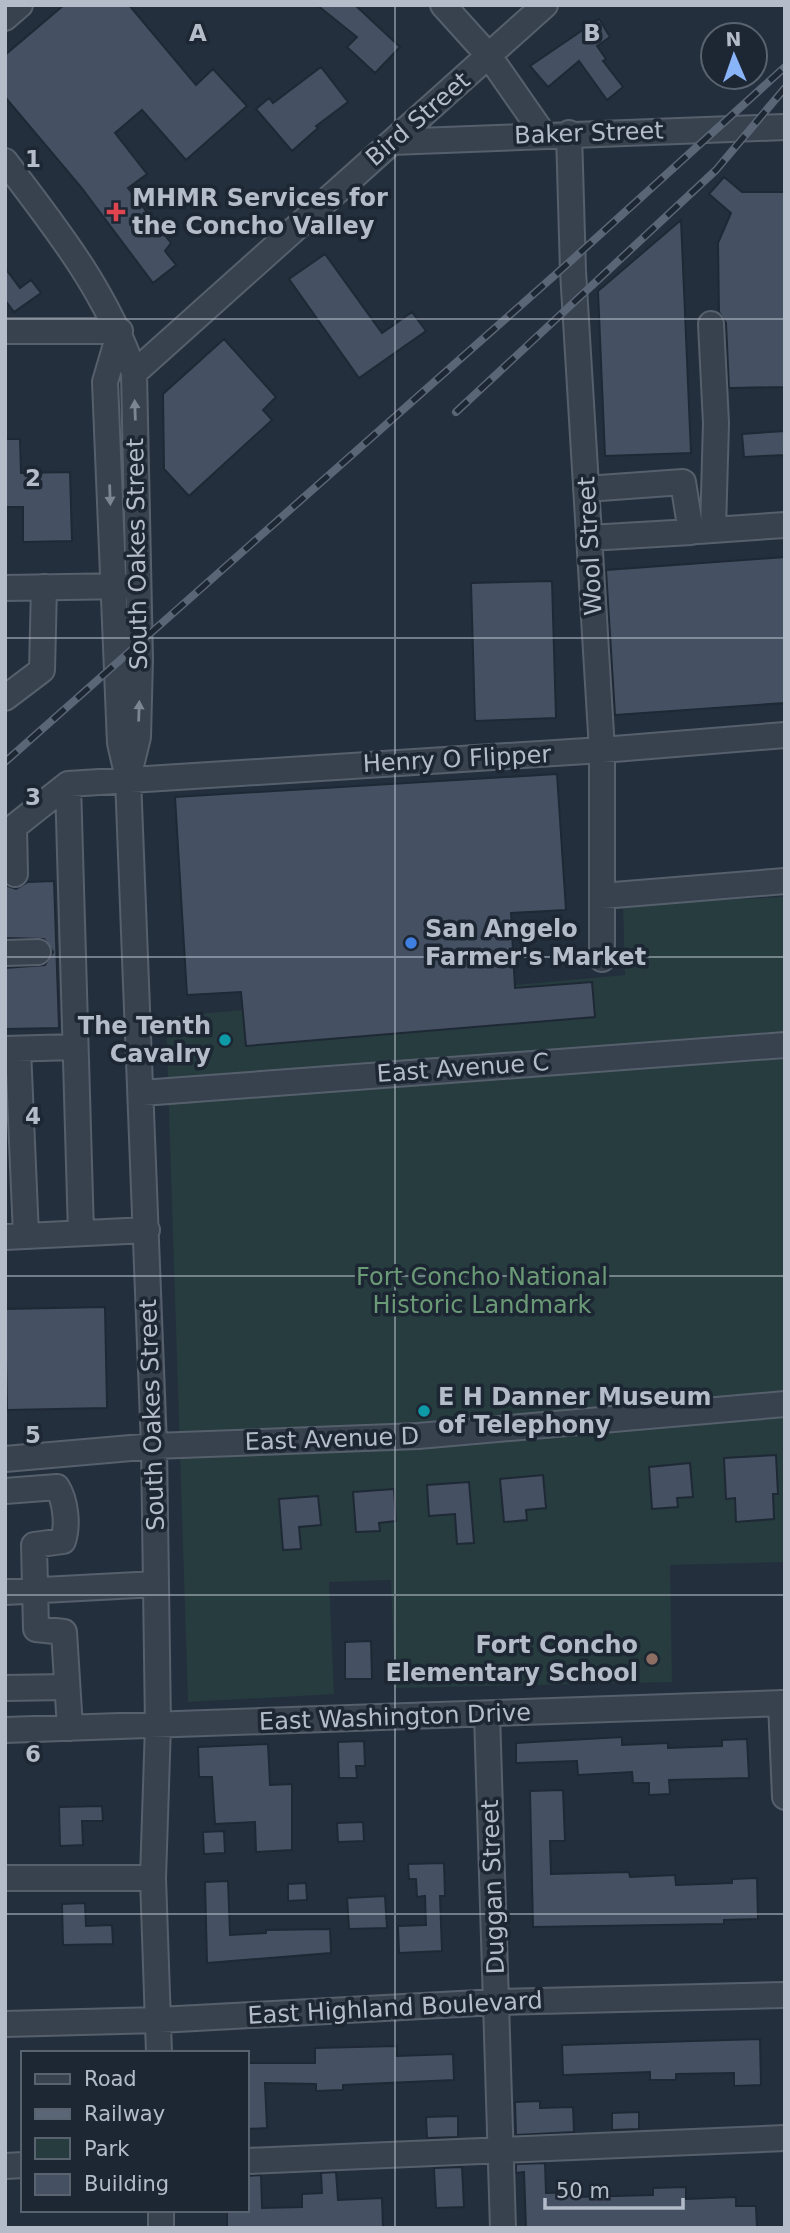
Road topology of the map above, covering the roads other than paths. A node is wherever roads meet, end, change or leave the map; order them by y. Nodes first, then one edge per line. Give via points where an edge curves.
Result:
1 (20, 5) edge
2 (443, 5) edge
3 (545, 5) edge
4 (5, 18) edge
5 (489, 56) junction
6 (785, 127) edge
7 (569, 133) junction
8 (544, 135) junction
9 (392, 142) junction
10 (5, 161) edge
11 (711, 324) dead end
12 (5, 331) edge
13 (120, 331) junction
14 (134, 373) junction
15 (586, 489) junction
16 (785, 525) edge
17 (702, 531) junction
18 (589, 538) junction
19 (140, 585) junction
20 (113, 586) junction
21 (44, 587) junction
22 (5, 588) edge
23 (5, 698) edge
24 (785, 734) edge
25 (602, 750) junction
26 (128, 778) junction
27 (68, 784) junction
28 (10, 831) edge
29 (15, 874) dead end
30 (785, 881) edge
31 (602, 896) junction
32 (38, 952) dead end
33 (5, 953) edge
34 (602, 959) dead end
35 (785, 1045) edge
36 (75, 1046) junction
37 (12, 1049) edge
38 (142, 1093) junction
39 (147, 1230) junction
40 (81, 1233) junction
41 (16, 1237) edge
42 (785, 1404) edge
43 (154, 1446) junction
44 (55, 1455) junction
45 (5, 1459) edge
46 (57, 1487) junction
47 (5, 1491) edge
48 (156, 1584) junction
49 (37, 1590) junction
50 (5, 1592) edge
51 (67, 1687) junction
52 (5, 1688) edge
53 (783, 1703) edge
54 (487, 1714) junction
55 (158, 1725) junction
56 (70, 1728) junction
57 (5, 1730) edge
58 (785, 1797) edge
59 (5, 1878) edge
60 (153, 1878) junction
61 (785, 1995) edge
62 (497, 2002) junction
63 (159, 2020) junction
64 (5, 2024) edge
65 (159, 2051) edge
66 (785, 2138) edge
67 (500, 2148) junction
68 (248, 2161) edge
69 (503, 2228) edge

1 - 4 street
2 - 5 street
3 - 5 street, Bird Street
5 - 8 street
5 - 9 street, Bird Street
6 - 7 street, Baker Street
7 - 8 street, Baker Street
7 - 15 street, Wool Street
8 - 9 street, Baker Street
9 - 14 street, Bird Street
10 - 13 street, South Oakes Street via 78,256
11 - 17 street via 716,423
12 - 13 street
13 - 14 street, South Oakes Street
13 -> 20 street, South Oakes Street via 105,382
19 -> 14 street, South Oakes Street
15 - 17 street via 684,482
15 - 18 street, Wool Street
16 - 17 street
17 - 18 street
18 - 25 street, Wool Street
19 - 20 street
26 -> 19 street, South Oakes Street via 138,737
20 - 21 street
20 - 26 street, South Oakes Street via 120,743
21 - 22 street
21 - 23 street via 42,670
24 - 25 street, Henry O Flipper
25 - 26 street, Henry O Flipper
25 - 31 street, Wool Street
26 - 27 street, Henry O Flipper
26 - 38 street, South Oakes Street
27 - 28 street
27 - 36 street
28 - 29 street
30 - 31 street
31 - 34 street, Wool Street
32 - 33 street
35 - 38 street, East Avenue C
36 - 37 street
36 - 40 street
37 - 41 street
38 - 39 street, South Oakes Street
39 - 40 street
39 - 43 street, South Oakes Street
40 - 41 street
42 - 43 street, East Avenue D via 418,1436
43 - 44 street, East Avenue D
43 - 48 street, South Oakes Street
44 - 45 street, East Avenue D
44 - 46 street
46 - 47 street
46 - 49 street via 64,1503 66,1533 63,1541 34,1545
48 - 49 street
48 - 55 street, South Oakes Street
49 - 50 street
49 - 51 street via 36,1629 64,1632
51 - 52 street
51 - 56 street
53 - 54 street, East Washington Drive
53 - 58 street
54 - 55 street, East Washington Drive
54 - 62 street, Duggan Street
55 - 56 street, East Washington Drive
55 - 60 street, South Oakes Street
56 - 57 street, East Washington Drive
59 - 60 street
60 - 63 street, South Oakes Street
61 - 62 street, East Highland Boulevard
62 - 63 street, East Highland Boulevard
62 - 67 street, Duggan Street
63 - 64 street, East Highland Boulevard
63 - 65 street, South Oakes Street
66 - 67 street
67 - 68 street
67 - 69 street, Duggan Street

